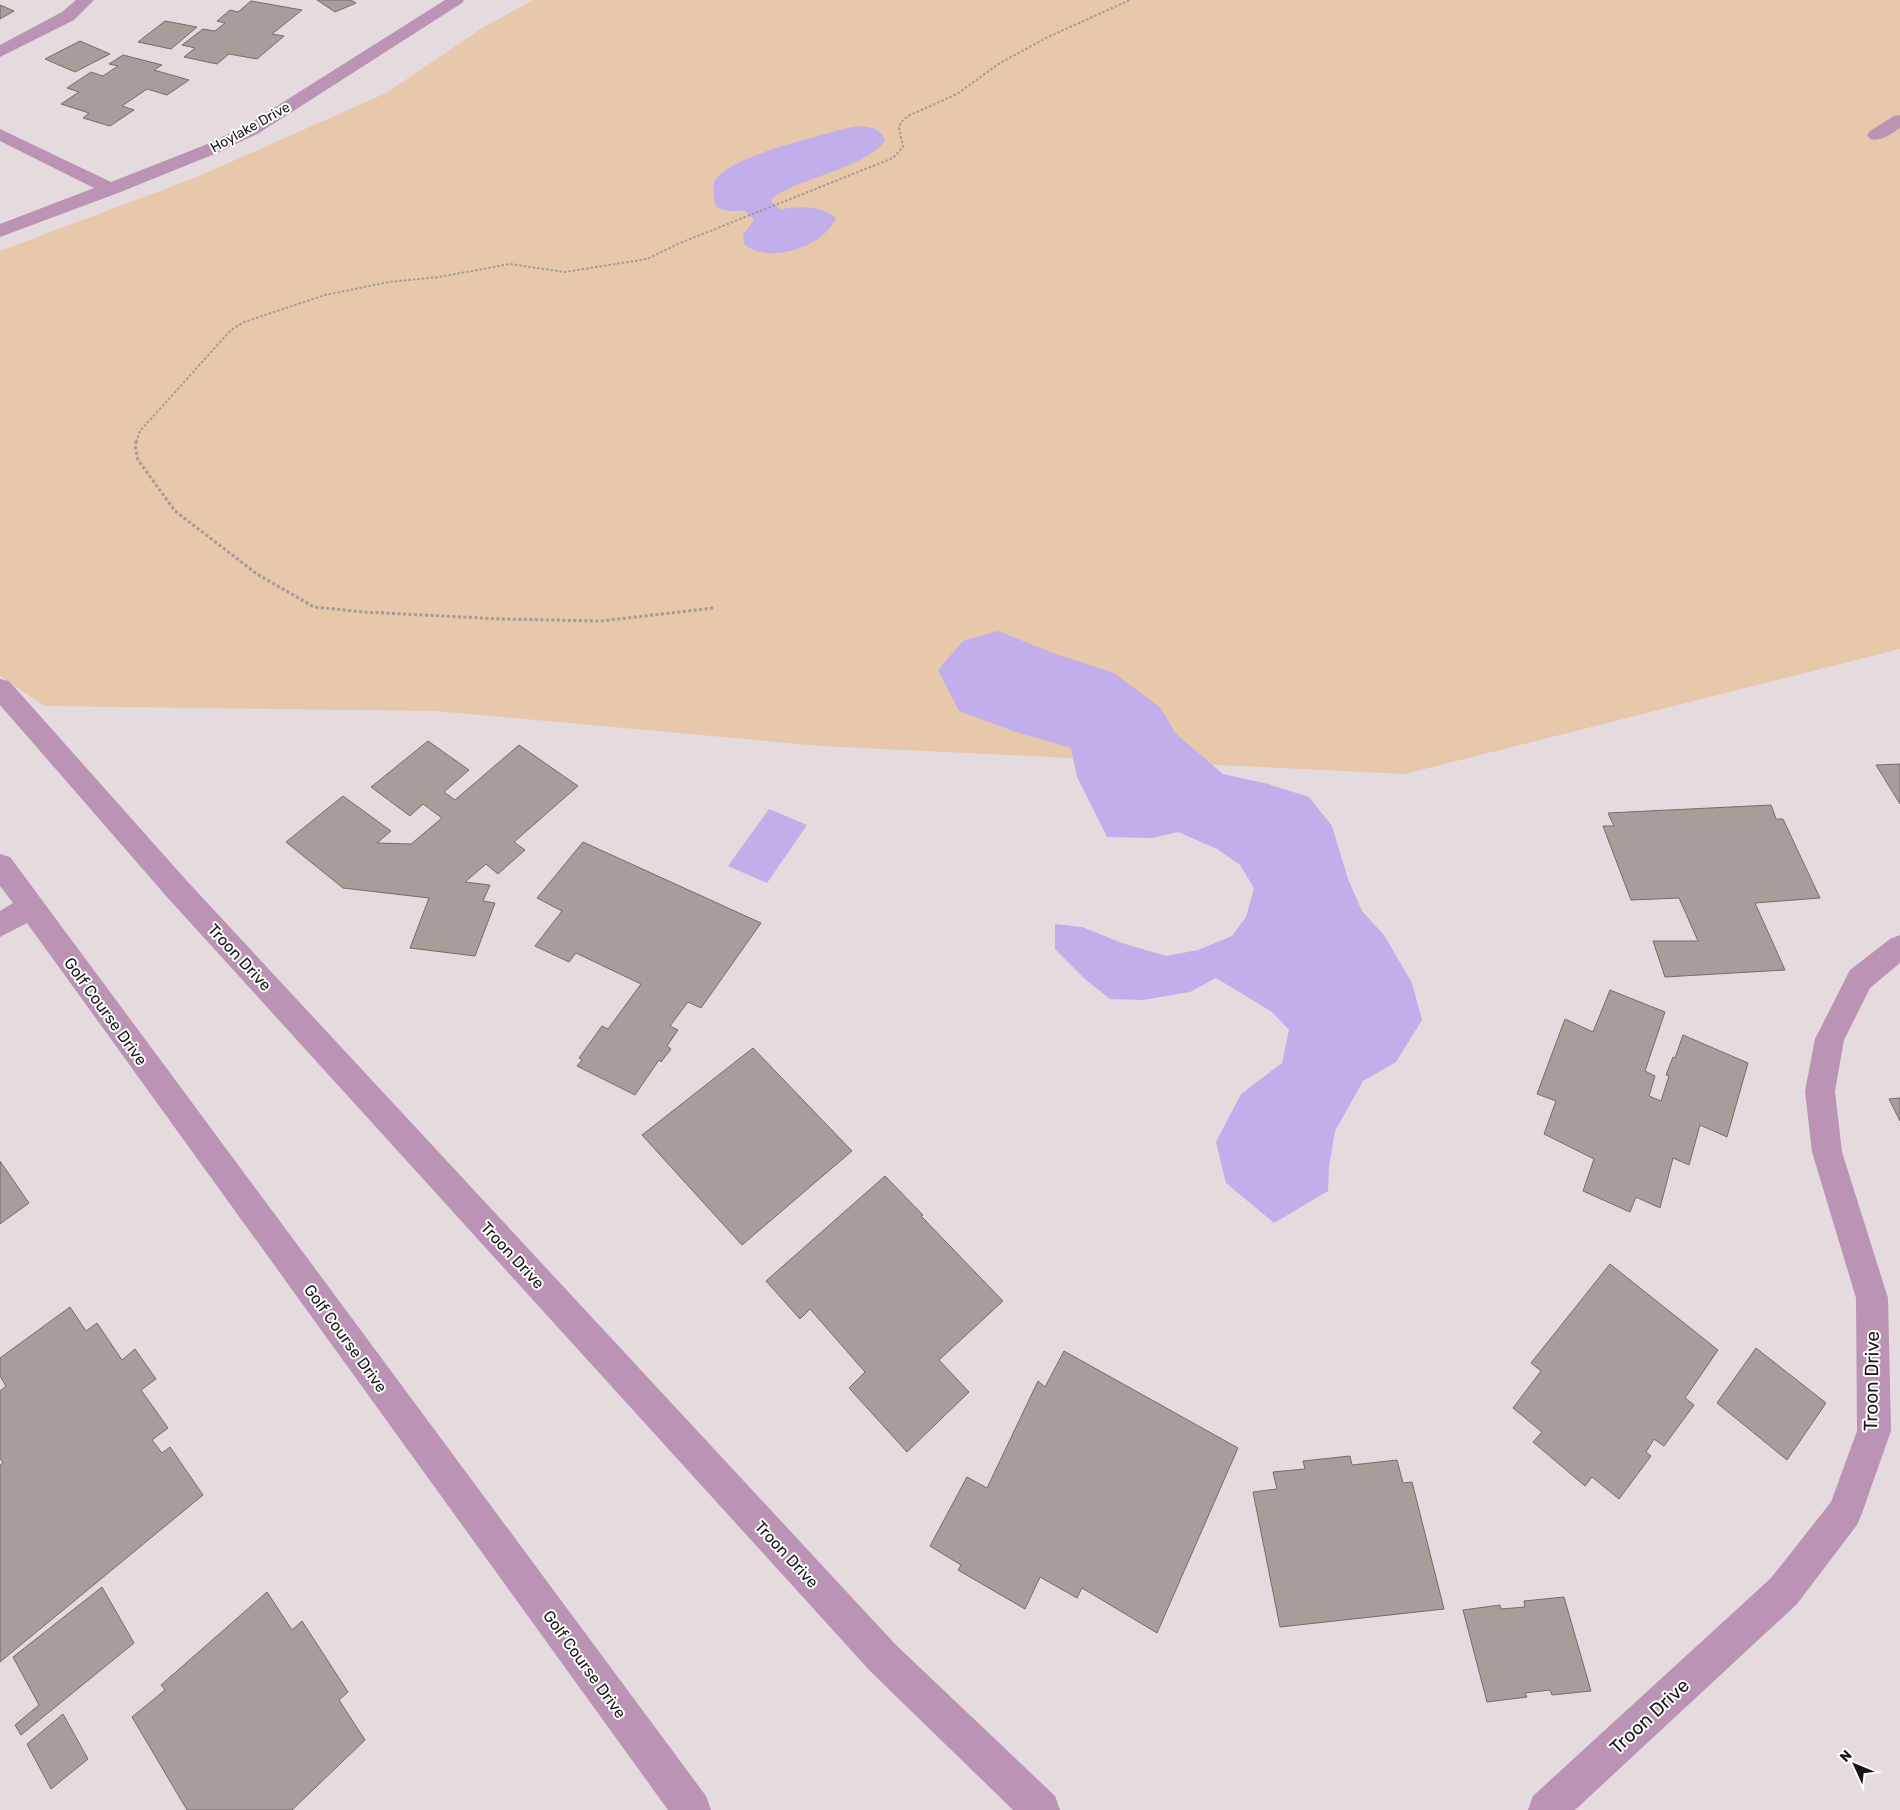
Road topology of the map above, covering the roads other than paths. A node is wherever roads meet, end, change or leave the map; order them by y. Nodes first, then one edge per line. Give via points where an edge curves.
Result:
1 (86, 0) edge
2 (456, 0) edge
3 (0, 52) edge
4 (1900, 120) edge
5 (0, 134) edge
6 (1876, 135) dead end
7 (111, 189) junction
8 (0, 231) edge
9 (0, 688) edge
10 (0, 865) edge
11 (30, 907) junction
12 (0, 925) edge
13 (1900, 947) edge
14 (692, 1810) edge
15 (1041, 1810) edge
16 (1547, 1810) edge

1 - 3 street via 68,16
2 - 7 street, Hoylake Drive via 253,129
4 - 6 street
5 - 7 street
7 - 8 street, Hoylake Drive
9 - 15 street, Troon Drive via 177,889 883,1658
10 - 11 street, Golf Course Drive
11 - 12 street
11 - 14 street, Golf Course Drive
13 - 16 street, Troon Drive via 1860,979 1830,1039 1820,1092 1827,1152 1872,1298 1874,1431 1845,1513 1784,1591

